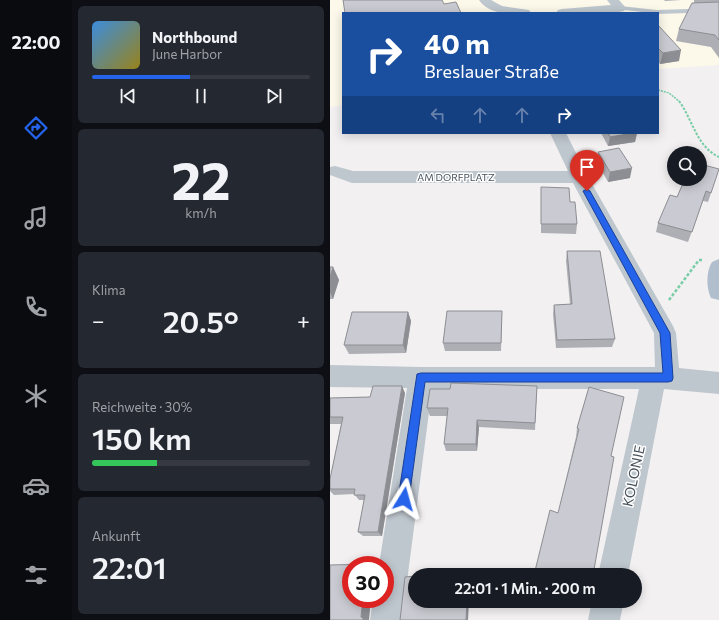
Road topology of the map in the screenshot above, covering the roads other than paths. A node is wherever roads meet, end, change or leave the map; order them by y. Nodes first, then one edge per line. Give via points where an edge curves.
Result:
1 (485, 0) edge
2 (596, 0) edge
3 (616, 4) edge
4 (719, 10) edge
5 (518, 12) edge
6 (580, 12) joint
7 (558, 134) edge
8 (335, 171) dead end
9 (579, 177) junction
10 (712, 264) edge
11 (719, 292) edge
12 (330, 376) edge
13 (421, 378) junction
14 (661, 378) junction
15 (719, 383) edge
16 (615, 568) edge
17 (607, 608) edge
18 (386, 620) edge
19 (604, 620) edge

1 - 5 street via 497,9
2 - 6 street via 586,4
3 - 4 lane via 657,12
3 - 6 street
7 - 9 street, KOLONIE
8 - 9 street, AM DORFPLATZ via 352,177
9 - 14 street, KOLONIE via 665,333
10 - 11 main road
12 - 13 street
13 - 14 street
13 - 18 street
14 - 15 street
14 - 16 street, KOLONIE
17 - 19 street

